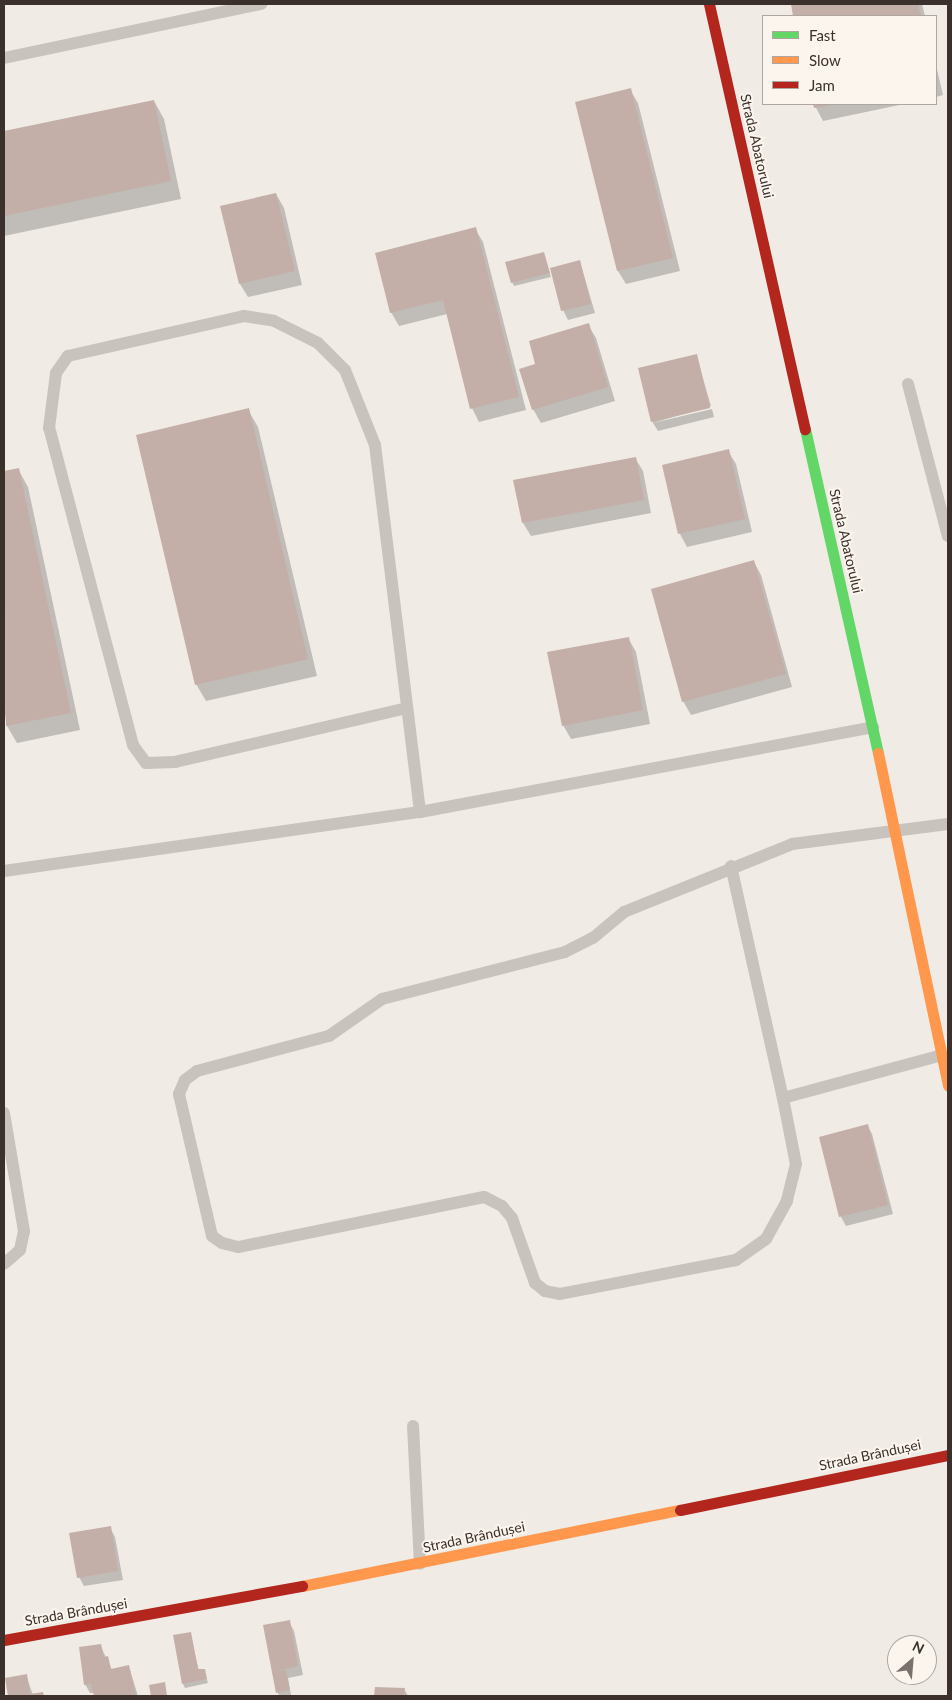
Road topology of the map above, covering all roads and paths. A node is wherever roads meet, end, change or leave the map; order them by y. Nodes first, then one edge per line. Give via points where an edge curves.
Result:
1 (261, 4) edge
2 (709, 4) edge
3 (4, 58) edge
4 (908, 384) dead end
5 (948, 536) edge
6 (407, 708) junction
7 (873, 727) junction
8 (420, 812) junction
9 (948, 824) edge
10 (893, 830) junction
11 (731, 866) junction
12 (4, 871) edge
13 (942, 1056) junction
14 (948, 1086) edge
15 (783, 1098) junction
16 (4, 1113) edge
17 (4, 1264) edge
18 (413, 1426) dead end
19 (948, 1455) edge
20 (420, 1564) junction
21 (4, 1640) edge

1 - 3 lane
2 - 7 street, Strada Abatorului
4 - 5 lane
6 - 6 lane via 374,445 345,370 318,342 274,321 244,316 68,356 56,374 49,428 133,745 146,763 175,762
6 - 8 lane
7 - 8 lane
7 - 10 street, Strada Abatorului
8 - 12 lane
9 - 10 lane
10 - 11 lane via 792,844
10 - 13 street, Strada Abatorului
11 - 15 lane
11 - 15 lane via 624,912 593,938 565,952 382,999 329,1036 197,1071 186,1080 179,1094 212,1236 222,1243 238,1246 484,1197 502,1206 512,1218 535,1283 545,1291 560,1294 736,1260 766,1239 787,1201 796,1164
13 - 14 street, Strada Abatorului
13 - 15 lane
16 - 17 lane via 24,1231 20,1250
18 - 20 lane
19 - 20 street, Strada Brândușei
20 - 21 street, Strada Brândușei

